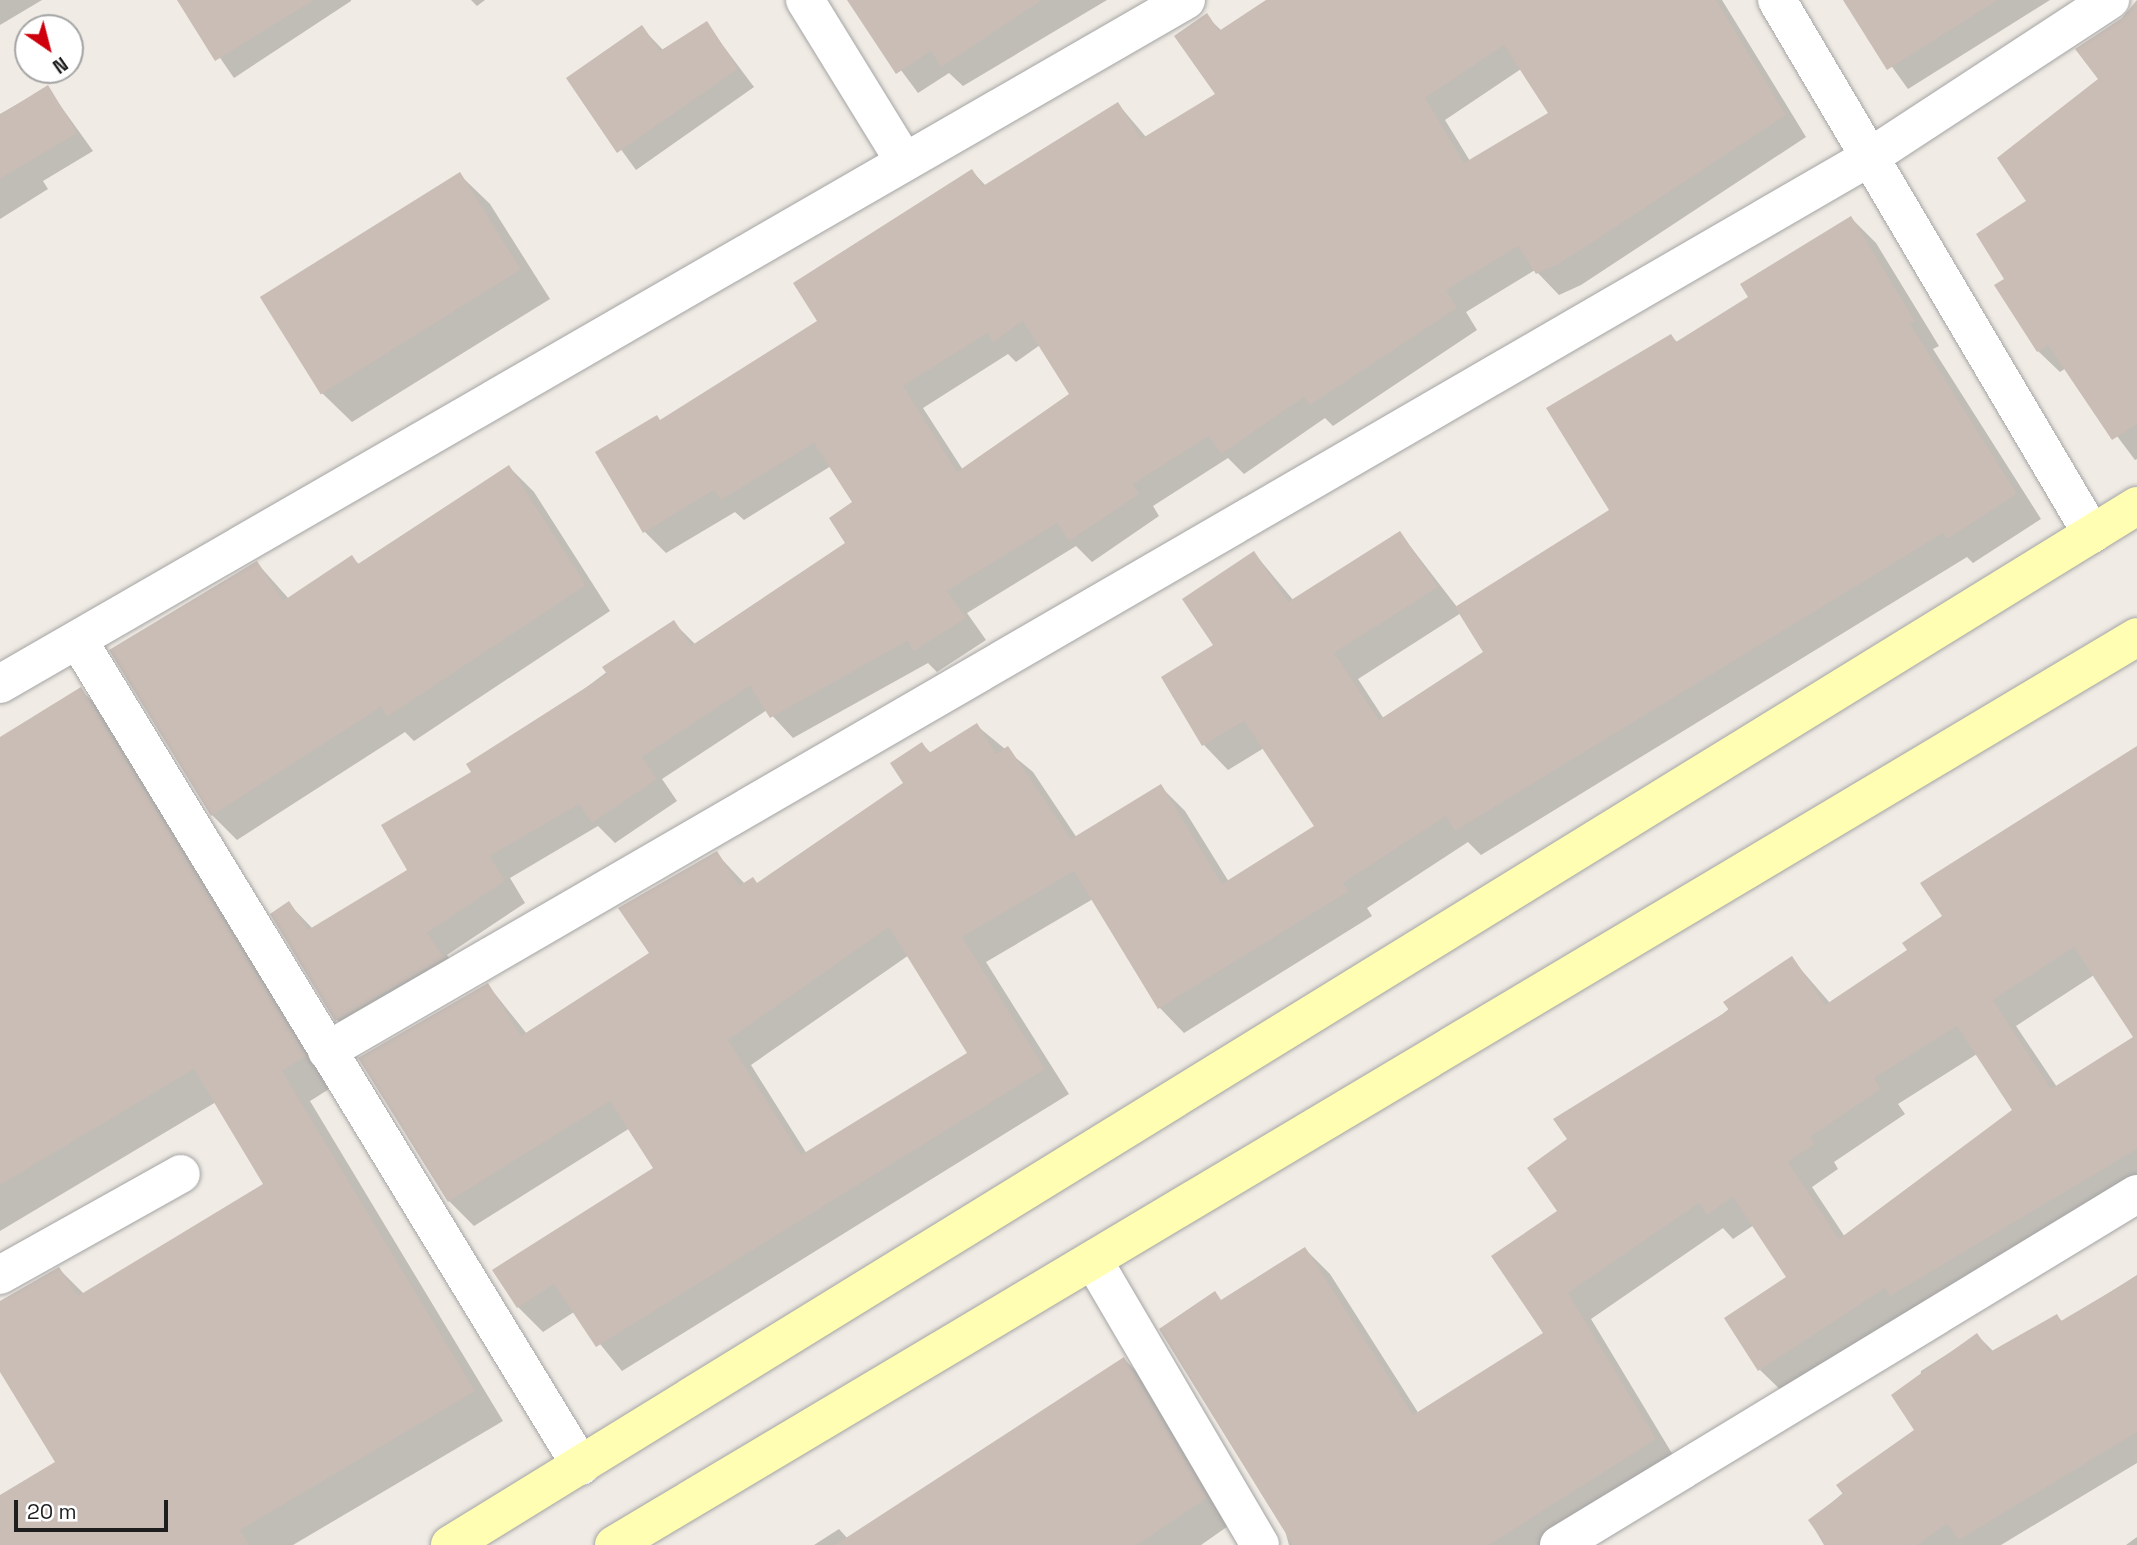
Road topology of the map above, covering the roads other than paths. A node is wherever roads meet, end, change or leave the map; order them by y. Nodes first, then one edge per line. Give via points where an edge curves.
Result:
1 (805, 0) edge
2 (1186, 0) edge
3 (1777, 0) edge
4 (2110, 0) edge
5 (1870, 157) junction
6 (904, 160) junction
7 (2137, 506) edge
8 (2092, 534) junction
9 (2137, 637) edge
10 (78, 640) junction
11 (0, 684) edge
12 (327, 1051) junction
13 (181, 1174) dead end
14 (2137, 1194) edge
15 (1093, 1260) junction
16 (0, 1275) edge
17 (581, 1466) junction
18 (450, 1545) edge
19 (614, 1545) edge
20 (1260, 1545) edge
21 (1559, 1545) edge

1 - 6 street
2 - 6 street
3 - 5 street
4 - 5 street
5 - 8 street
5 - 12 street
6 - 10 street
7 - 8 main road
8 - 17 main road
9 - 15 main road
10 - 11 street
10 - 12 street
12 - 17 street
13 - 16 street
14 - 21 street
15 - 19 main road
15 - 20 street
17 - 18 main road

